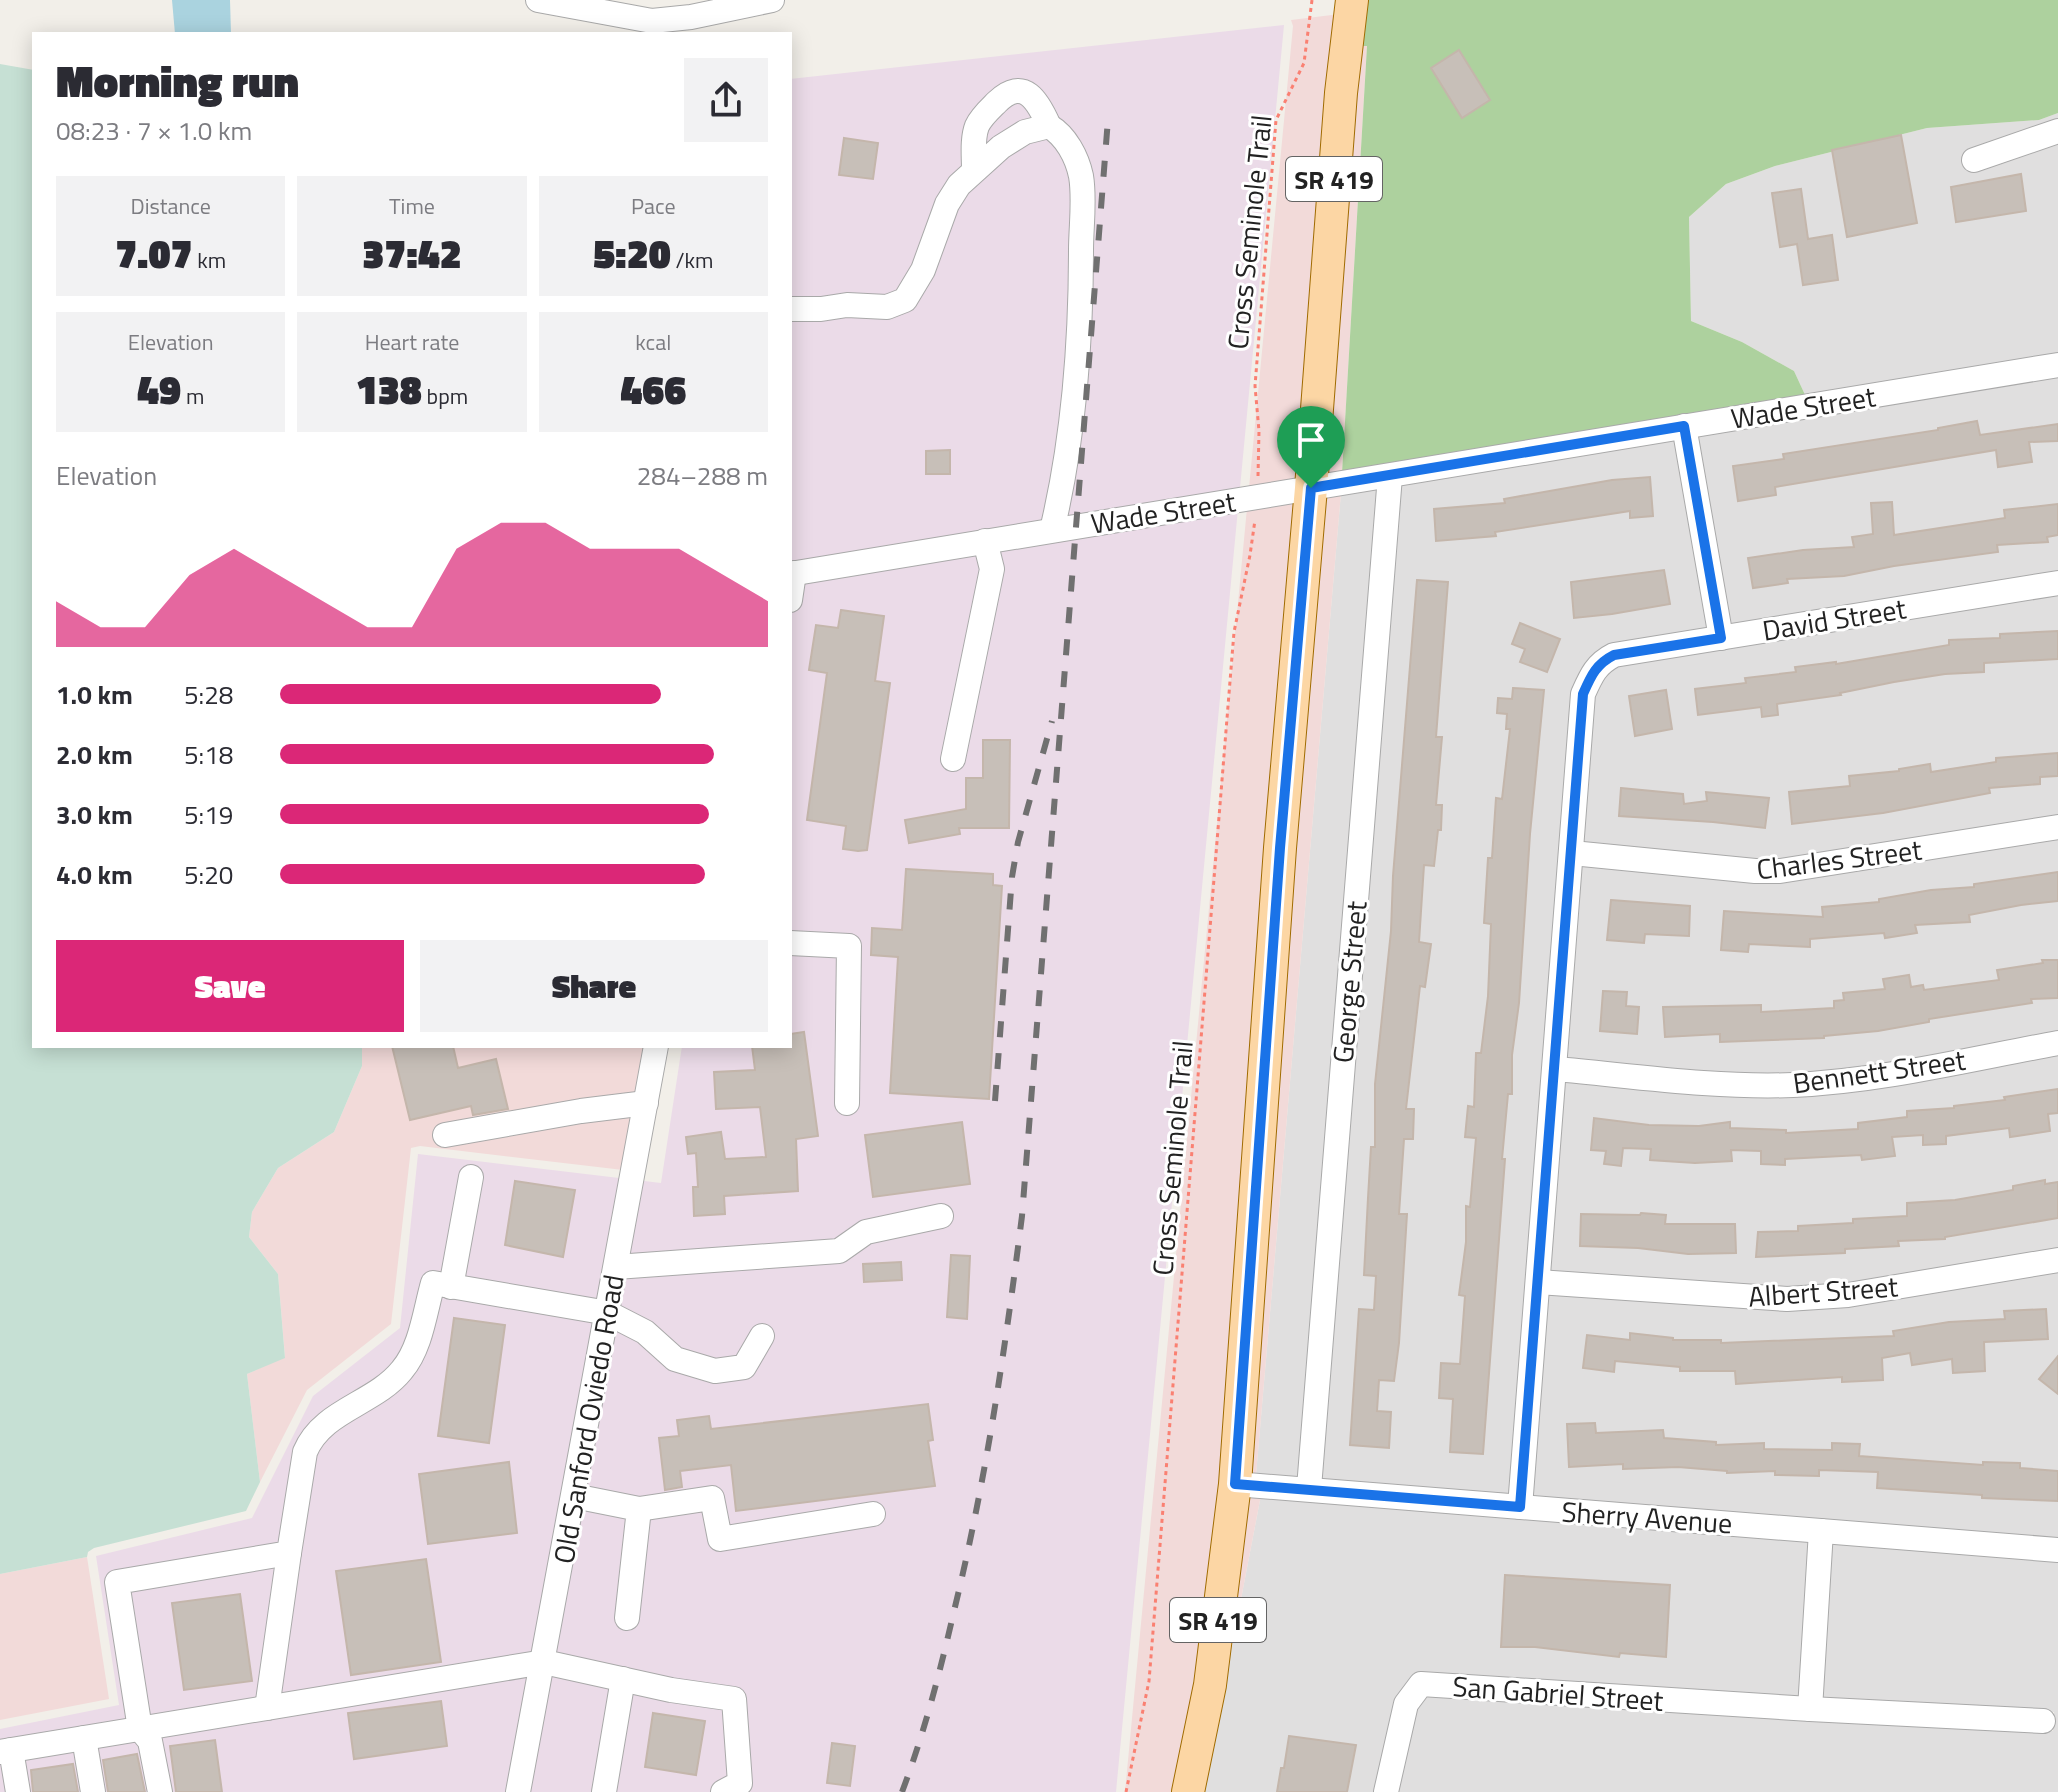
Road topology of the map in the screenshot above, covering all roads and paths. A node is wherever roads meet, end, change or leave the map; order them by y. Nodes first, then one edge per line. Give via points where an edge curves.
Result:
1 (538, 0) edge
2 (772, 0) edge
3 (1312, 0) edge
4 (1352, 0) edge
5 (698, 8) edge
6 (1049, 126) junction
7 (2058, 131) edge
8 (1974, 160) dead end
9 (974, 170) junction
10 (792, 309) edge
11 (2058, 365) edge
12 (1684, 426) junction
13 (1258, 473) dead end
14 (1390, 476) junction
15 (1311, 488) junction
16 (1254, 527) dead end
17 (1052, 530) junction
18 (985, 541) junction
19 (792, 574) edge
20 (2058, 583) edge
21 (1721, 638) junction
22 (953, 759) dead end
23 (2058, 827) edge
24 (1572, 853) junction
25 (792, 943) edge
26 (2058, 1043) edge
27 (656, 1048) edge
28 (1556, 1069) junction
29 (646, 1103) junction
30 (847, 1103) dead end
31 (445, 1135) dead end
32 (471, 1177) dead end
33 (941, 1216) dead end
34 (2058, 1260) edge
35 (616, 1267) junction
36 (1538, 1282) junction
37 (451, 1287) junction
38 (608, 1313) junction
39 (762, 1336) dead end
40 (1235, 1484) junction
41 (1309, 1488) junction
42 (574, 1496) junction
43 (1520, 1507) junction
44 (639, 1509) junction
45 (873, 1514) dead end
46 (1821, 1531) junction
47 (2058, 1550) edge
48 (289, 1553) junction
49 (627, 1618) dead end
50 (544, 1662) junction
51 (623, 1679) junction
52 (267, 1708) junction
53 (1810, 1709) junction
54 (2043, 1721) dead end
55 (140, 1729) junction
56 (84, 1738) junction
57 (6, 1751) edge
58 (18, 1792) edge
59 (93, 1792) edge
60 (160, 1792) edge
61 (518, 1792) edge
62 (604, 1792) edge
63 (723, 1792) edge
64 (1126, 1792) edge
65 (1188, 1792) edge
66 (1386, 1792) edge

1 - 5 street via 652,21
2 - 5 street
3 - 13 path, Cross Seminole Trail via 1304,63 1276,120 1256,363
4 - 15 main road, SR 419
6 - 9 street via 1025,132
6 - 9 street via 1032,96 1011,91 977,126
6 - 17 street via 1060,132 1076,159 1081,180 1081,302 1072,427
7 - 8 street
9 - 10 street via 947,204 923,270 905,300 887,307
11 - 12 street, Wade Street
12 - 14 street, Wade Street
12 - 21 street
14 - 15 street, Wade Street
14 - 41 street, George Street
15 - 17 street, Wade Street
15 - 40 main road, SR 419
16 - 64 path, Cross Seminole Trail via 1234,632 1149,1681
17 - 18 street, Wade Street
18 - 19 street, Wade Street
18 - 22 street via 992,569
20 - 21 street, David Street
21 - 24 street, David Street via 1601,661 1583,694
23 - 24 street, Charles Street via 1780,871
24 - 28 street, David Street
25 - 30 street via 849,946
26 - 28 street, Bennett Street via 1842,1081 1790,1085
27 - 29 street, Old Sanford Oviedo Road
28 - 36 street, David Street
29 - 31 street
29 - 35 street, Old Sanford Oviedo Road
32 - 37 street
33 - 35 street via 866,1232 839,1251
34 - 36 street, Albert Street via 1848,1295 1787,1299
35 - 38 street, Old Sanford Oviedo Road
36 - 43 street, David Street
37 - 38 street
37 - 48 street via 433,1283 411,1358 401,1373 321,1427 310,1441
38 - 39 street via 645,1332 675,1359 715,1371 744,1367
38 - 42 street, Old Sanford Oviedo Road
40 - 41 street, Sherry Avenue
40 - 65 main road, SR 419 via 1210,1685
41 - 43 street, Sherry Avenue
42 - 44 street
42 - 50 street, Old Sanford Oviedo Road
43 - 46 street, Sherry Avenue
44 - 45 street via 712,1498 720,1539
44 - 49 street
46 - 47 street, Sherry Avenue
46 - 53 street
48 - 52 street
48 - 55 street via 117,1582
50 - 51 street
50 - 52 street
50 - 61 street, Old Sanford Oviedo Road
51 - 62 street
51 - 63 street via 734,1699 740,1783
52 - 55 street
53 - 54 street, San Gabriel Street
53 - 66 street, San Gabriel Street via 1421,1684 1406,1704
55 - 56 street
55 - 60 street via 150,1741
56 - 57 street
56 - 59 street
57 - 58 street

